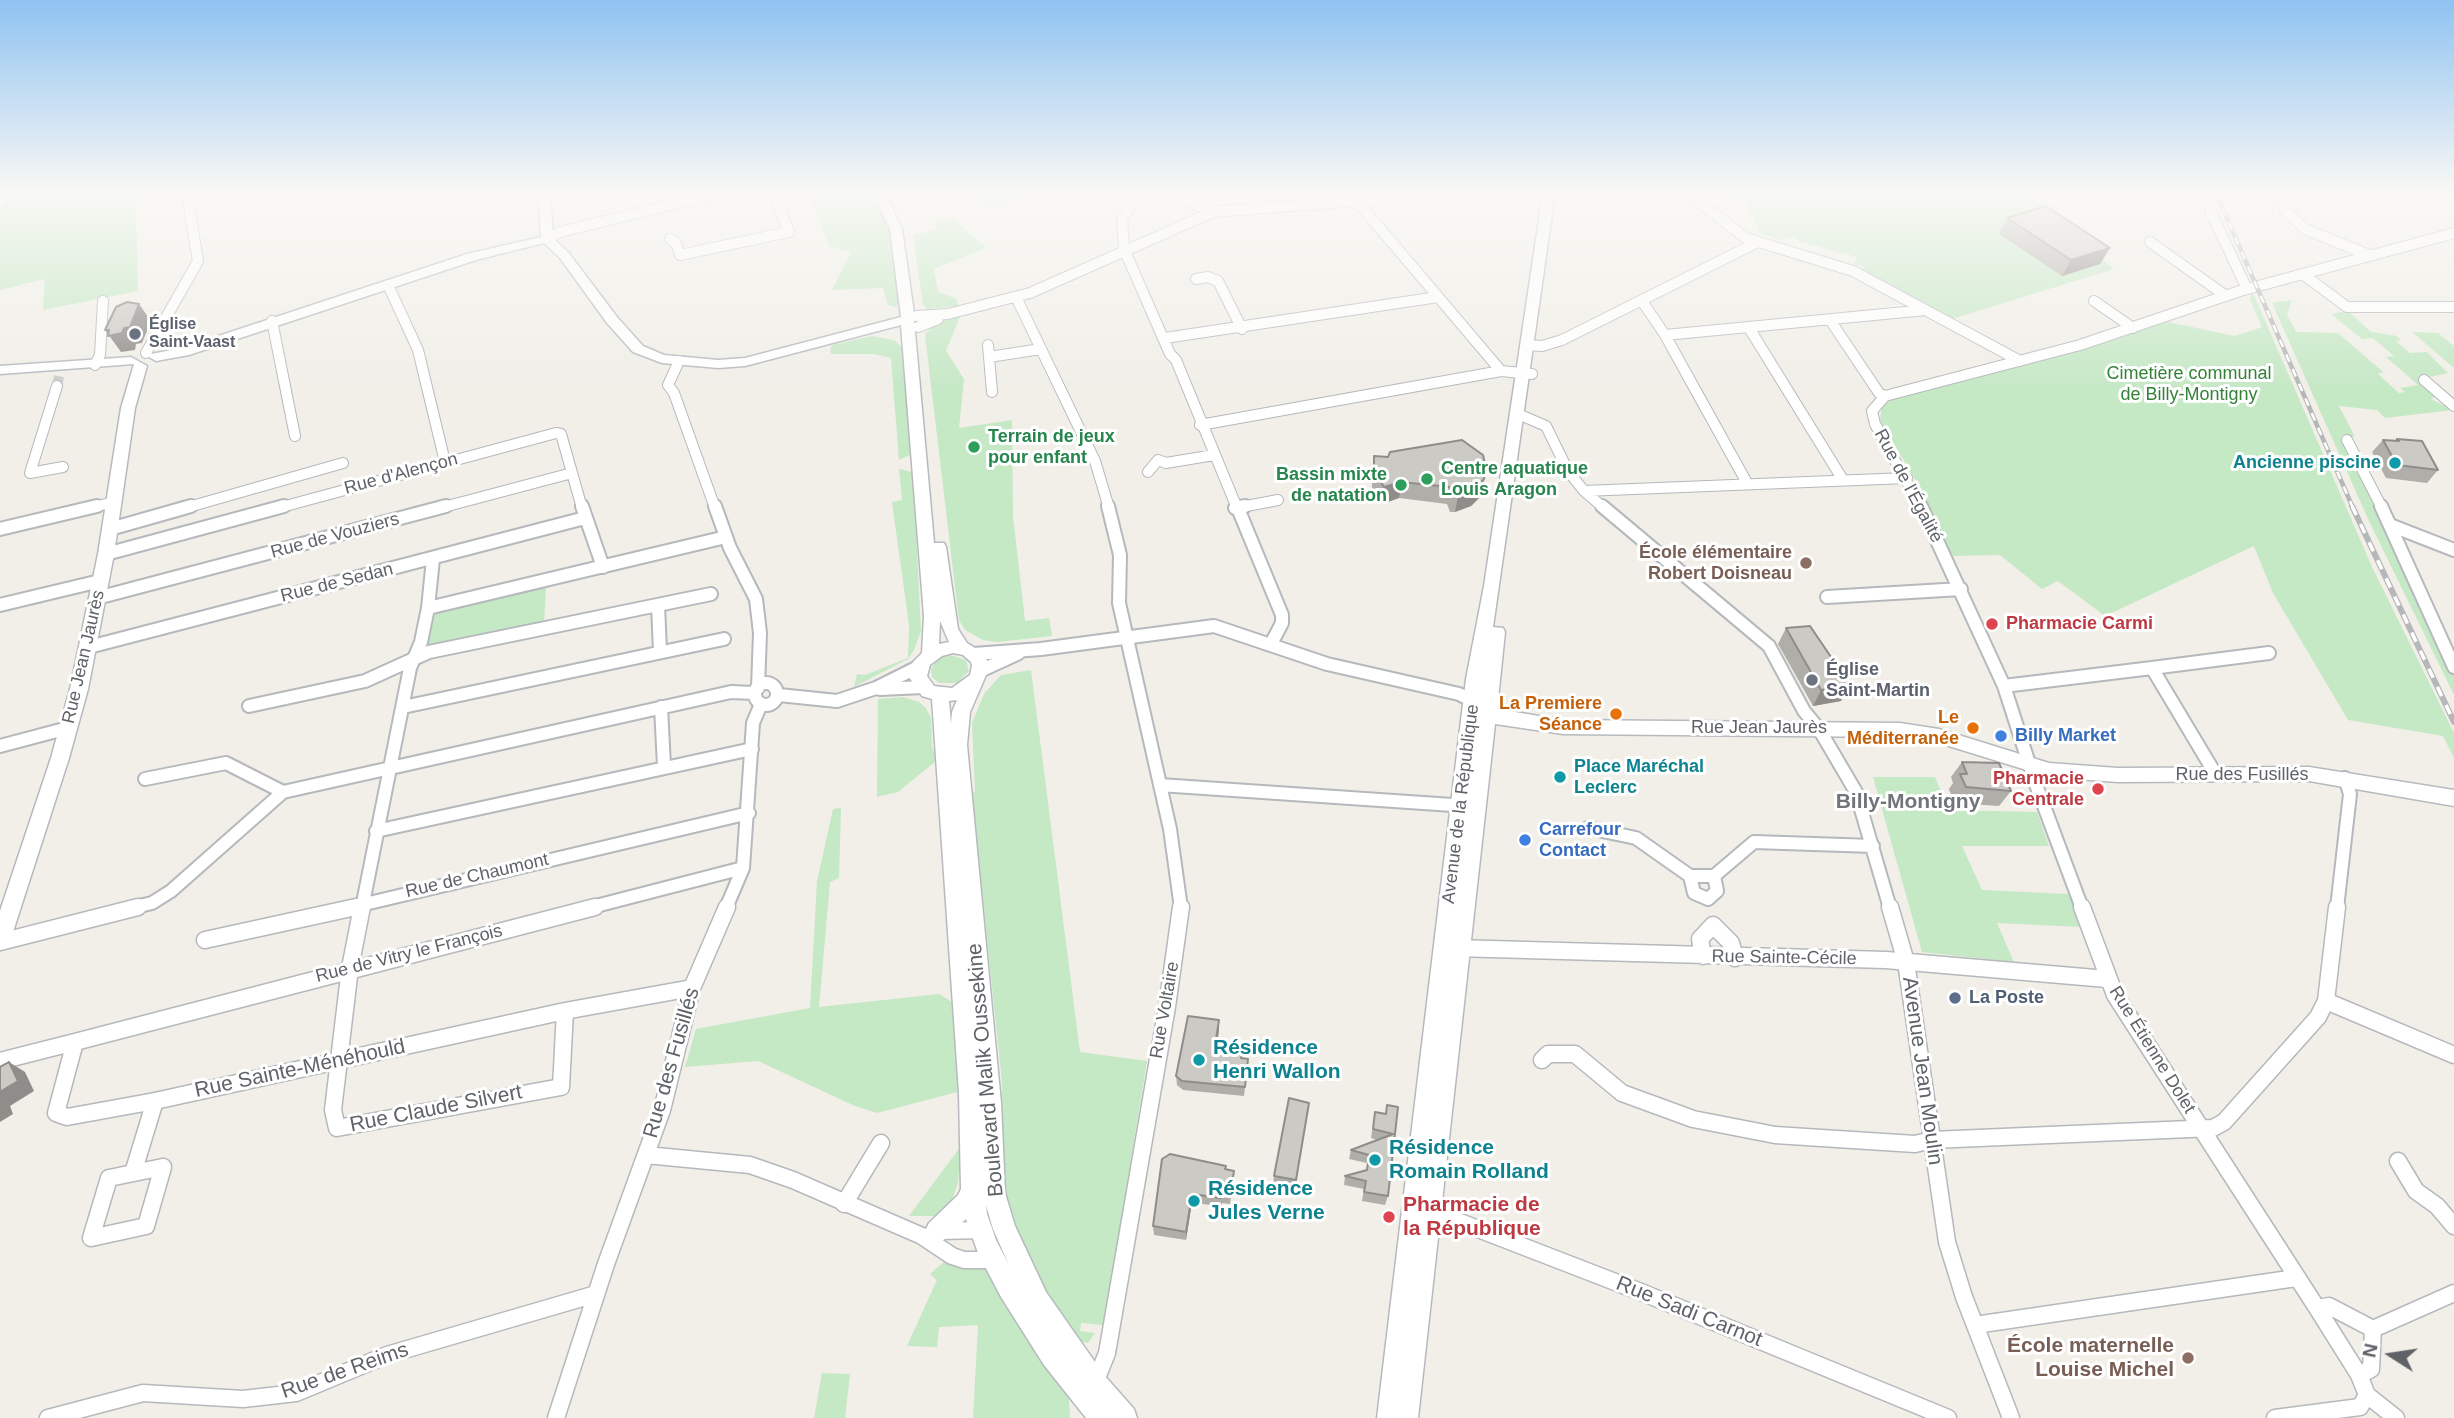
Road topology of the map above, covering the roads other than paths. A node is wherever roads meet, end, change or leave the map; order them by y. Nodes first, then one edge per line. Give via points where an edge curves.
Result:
1 (198, 259) edge
2 (469, 259) edge
3 (568, 259) edge
4 (680, 259) edge
5 (902, 259) edge
6 (908, 259) edge
7 (1108, 259) edge
8 (1129, 259) edge
9 (1406, 259) edge
10 (1538, 259) edge
11 (1547, 259) edge
12 (1724, 259) edge
13 (1817, 259) edge
14 (2174, 259) edge
15 (2231, 259) edge
16 (2355, 259) edge
17 (681, 266) dead end
18 (2304, 275) junction
19 (1196, 279) dead end
20 (388, 285) junction
21 (2244, 290) junction
22 (2226, 296) junction
23 (1016, 297) junction
24 (1438, 297) junction
25 (103, 301) dead end
26 (1642, 301) junction
27 (2094, 301) dead end
28 (2454, 307) edge
29 (1926, 310) junction
30 (1830, 320) junction
31 (272, 321) junction
32 (913, 323) junction
33 (1749, 328) junction
34 (2133, 328) junction
35 (1242, 329) junction
36 (1665, 335) junction
37 (1165, 338) junction
38 (988, 345) dead end
39 (1532, 345) junction
40 (1041, 349) junction
41 (989, 357) junction
42 (143, 359) junction
43 (679, 361) junction
44 (2020, 361) junction
45 (95, 365) junction
46 (0, 370) edge
47 (1501, 371) junction
48 (1528, 373) junction
49 (2424, 380) dead end
50 (57, 386) tunnel mouth
51 (992, 392) dead end
52 (1885, 396) junction
53 (2454, 406) edge
54 (1522, 415) junction
55 (1200, 425) junction
56 (295, 436) dead end
57 (2347, 440) dead end
58 (1214, 456) junction
59 (445, 462) junction
60 (343, 463) dead end
61 (63, 467) dead end
62 (572, 472) junction
63 (1148, 472) dead end
64 (1907, 478) junction
65 (1843, 480) junction
66 (1747, 483) junction
67 (1584, 491) junction
68 (1278, 500) dead end
69 (114, 502) junction
70 (1235, 509) junction
71 (585, 518) junction
72 (2390, 525) junction
73 (110, 528) junction
74 (0, 529) edge
75 (726, 537) junction
76 (2454, 550) edge
77 (106, 554) junction
78 (433, 558) junction
79 (603, 567) junction
80 (99, 589) junction
81 (1961, 589) junction
82 (711, 594) dead end
83 (1827, 597) dead end
84 (0, 605) edge
85 (658, 605) junction
86 (428, 608) junction
87 (1127, 636) junction
88 (724, 639) dead end
89 (1271, 644) junction
90 (89, 647) junction
91 (1026, 650) junction
92 (660, 651) junction
93 (967, 651) junction
94 (2269, 653) dead end
95 (415, 657) junction
96 (925, 660) junction
97 (760, 663) junction
98 (2454, 667) edge
99 (2152, 668) junction
100 (975, 679) junction
101 (2004, 686) junction
102 (876, 688) junction
103 (776, 690) junction
104 (931, 691) junction
105 (758, 695) junction
106 (249, 706) dead end
107 (403, 707) junction
108 (661, 707) junction
109 (1480, 707) junction
110 (68, 728) junction
111 (1819, 729) junction
112 (0, 746) edge
113 (752, 749) junction
114 (2030, 765) junction
115 (664, 766) junction
116 (390, 767) junction
117 (2216, 775) junction
118 (2345, 778) junction
119 (145, 779) dead end
120 (1160, 785) junction
121 (283, 792) junction
122 (2454, 797) edge
123 (1468, 806) junction
124 (749, 813) junction
125 (1588, 828) dead end
126 (376, 831) junction
127 (1873, 846) junction
128 (743, 868) junction
129 (1690, 876) junction
130 (1714, 876) junction
131 (1708, 899) junction
132 (364, 904) junction
133 (1713, 925) junction
134 (205, 940) dead end
135 (0, 942) edge
136 (1452, 947) junction
137 (1703, 956) junction
138 (1735, 958) junction
139 (1906, 962) junction
140 (350, 968) junction
141 (2107, 979) junction
142 (692, 988) junction
143 (2326, 1001) junction
144 (565, 1012) junction
145 (75, 1042) junction
146 (2454, 1055) edge
147 (1542, 1060) dead end
148 (0, 1061) edge
149 (340, 1061) junction
150 (155, 1101) junction
151 (2202, 1129) junction
152 (1932, 1140) junction
153 (881, 1143) dead end
154 (646, 1155) junction
155 (2398, 1161) dead end
156 (133, 1173) junction
157 (972, 1189) junction
158 (845, 1204) junction
159 (1429, 1210) junction
160 (2454, 1226) edge
161 (992, 1230) junction
162 (930, 1234) junction
163 (993, 1260) junction
164 (2296, 1278) junction
165 (2454, 1293) edge
166 (596, 1294) junction
167 (2318, 1308) junction
168 (1975, 1325) junction
169 (2373, 1329) junction
170 (2359, 1375) junction
171 (2367, 1395) junction
172 (1094, 1406) edge
173 (48, 1418) edge
174 (556, 1418) edge
175 (1125, 1418) edge
176 (1389, 1418) edge
177 (1406, 1418) edge
178 (1948, 1418) edge
179 (2011, 1418) edge
180 (2274, 1418) edge
181 (2396, 1418) edge

1 - 42 street
2 - 20 main road
3 - 43 main road via 638,349
4 - 17 street
5 - 32 main road
6 - 32 main road
7 - 23 street
8 - 37 street
9 - 24 street
10 - 39 main road, Avenue de la République via 1526,337
11 - 39 main road, Avenue de la République
12 - 26 street
13 - 29 street via 1846,267
14 - 22 street
15 - 21 street
16 - 18 street
18 - 21 street
18 - 28 street via 2347,307
19 - 35 street via 1218,281
20 - 31 main road
20 - 59 street via 418,350
21 - 22 street
22 - 34 street
23 - 32 street
23 - 40 street, Rue Voltaire
24 - 35 street
24 - 47 street
25 - 45 street via 100,355
26 - 36 street
26 - 39 street via 1562,340
27 - 34 street
29 - 30 street
29 - 44 street
30 - 33 street
30 - 52 street
31 - 42 main road via 184,352
31 - 56 street
32 - 43 main road via 745,362
32 - 93 main road via 946,611 950,629
32 - 96 main road via 932,616
33 - 36 street
33 - 65 street
34 - 44 street
35 - 37 street
36 - 66 street
37 - 55 street
38 - 41 street
39 - 48 main road, Avenue de la République
40 - 41 street
40 - 87 street, Rue Voltaire via 1102,482 1119,545 1119,604
41 - 51 street
42 - 45 main road
42 - 69 main road, Rue Jean Jaurès via 128,408
43 - 75 street, Rue des Fusillés via 667,382
44 - 52 street
45 - 46 main road
47 - 48 street
47 - 55 street
48 - 54 main road, Avenue de la République
49 - 53 street
50 - 61 street via 30,472
52 - 64 street, Rue de l'Égalité via 1874,406 1872,417
54 - 67 street via 1546,426 1568,471
54 - 109 main road, Avenue de la République via 1475,679
55 - 58 street
57 - 72 street
58 - 63 street via 1166,463 1158,460
58 - 70 street
59 - 62 street, Rue d'Alençon via 556,433 561,434
59 - 77 street, Rue d'Alençon
60 - 73 street
62 - 71 street, Rue d'Alençon
62 - 80 street, Rue de Vouziers
64 - 65 street
64 - 81 street, Rue de l'Égalité
65 - 66 street
66 - 67 street
67 - 111 street via 1762,639
68 - 70 street
69 - 73 main road, Rue Jean Jaurès
69 - 74 street
70 - 89 street via 1282,615
71 - 78 street, Rue de Sedan
71 - 79 street, Rue d'Alençon
72 - 76 street
72 - 98 street
73 - 77 main road, Rue Jean Jaurès
75 - 79 street
75 - 97 street, Rue des Fusillés via 756,599
77 - 80 main road, Rue Jean Jaurès
78 - 86 street, Rue Claude Silvert
78 - 90 street, Rue de Sedan
79 - 86 street
80 - 84 street, Rue de Vouziers
80 - 90 main road, Rue Jean Jaurès
81 - 83 street
81 - 101 street, Rue de l'Égalité
82 - 85 street
85 - 92 street
85 - 95 street
86 - 95 street, Rue Claude Silvert
87 - 89 street via 1214,626
87 - 91 street
87 - 120 street, Rue Voltaire
88 - 92 street
89 - 109 street via 1327,664 1459,694
90 - 110 main road, Rue Jean Jaurès
91 - 93 street
91 - 100 street
92 - 107 street
93 - 96 main road via 945,648
93 - 100 main road via 979,662
94 - 99 street
95 - 106 street via 365,681
95 - 107 street, Rue Claude Silvert
96 - 102 street
96 - 104 main road via 918,677
97 - 103 street
97 - 105 street, Rue des Fusillés
99 - 101 street
99 - 117 street
100 - 104 main road via 956,694
100 - 161 main road, Boulevard Malik Oussekine via 961,712 958,745 990,1103
101 - 114 street, Rue de l'Égalité
102 - 103 street via 837,701
102 - 104 street
103 - 105 street
103 - 105 street via 772,702
104 - 157 main road, Boulevard Malik Oussekine via 970,1079
105 - 108 street via 731,692
105 - 113 street, Rue des Fusillés
107 - 116 street, Rue Claude Silvert
108 - 115 street
108 - 116 street
109 - 111 main road, Rue Jean Jaurès via 1495,717 1563,727
109 - 123 main road, Avenue de la République
110 - 112 street
110 - 135 main road, Rue Jean Jaurès
111 - 114 main road, Rue Jean Jaurès via 1916,732
111 - 127 street, Avenue Jean Moulin via 1856,792
113 - 115 street
113 - 124 street, Rue des Fusillés
114 - 117 main road, Rue des Fusillés via 2078,773
114 - 141 street, Rue Étienne Dolet
115 - 126 street
116 - 121 street
116 - 126 street, Rue Claude Silvert
117 - 118 main road, Rue des Fusillés
118 - 122 main road, Rue des Fusillés
118 - 143 street via 2350,794
119 - 121 street via 226,763
120 - 123 street
120 - 172 street, Rue Voltaire via 1176,858 1180,923 1107,1353
121 - 135 street via 152,903
123 - 136 main road, Avenue de la République
124 - 128 street, Rue des Fusillés
124 - 132 street, Rue de Chaumont
125 - 129 street via 1636,838
126 - 132 street, Rue Claude Silvert
127 - 130 street via 1754,842
127 - 139 street, Avenue Jean Moulin
128 - 140 street, Rue de Vitry le François
128 - 142 street, Rue des Fusillés
129 - 130 street
129 - 131 street via 1694,893
130 - 131 street via 1717,891
131 - 133 street
132 - 134 street, Rue de Chaumont
132 - 140 street, Rue Claude Silvert
133 - 137 street via 1700,939
133 - 138 street via 1731,943
136 - 137 street, Rue Sainte-Cécile
136 - 159 main road, Avenue de la République
136 - 176 main road, Avenue de la République
137 - 138 street, Rue Sainte-Cécile
138 - 139 street, Rue Sainte-Cécile
139 - 141 street, Rue Sainte-Cécile
139 - 152 street, Avenue Jean Moulin
140 - 145 street, Rue de Vitry le François
140 - 149 street, Rue Claude Silvert
141 - 151 street, Rue Étienne Dolet
142 - 144 street, Rue Sainte-Ménéhould
142 - 154 street, Rue des Fusillés via 674,1072
143 - 146 street
143 - 151 street via 2318,1017 2224,1122
144 - 149 street, Rue Sainte-Ménéhould
144 - 149 street, Rue Claude Silvert via 561,1087 337,1128 333,1110
145 - 148 street
145 - 150 street, Rue Sainte-Ménéhould via 56,1113 67,1116
147 - 152 street via 1548,1054 1575,1054 1622,1093 1722,1126 1775,1135 1915,1144
149 - 150 street, Rue Sainte-Ménéhould
150 - 156 street
151 - 152 street
151 - 164 street, Rue Étienne Dolet
152 - 168 street, Avenue Jean Moulin via 1947,1242
153 - 158 street
154 - 158 street via 750,1165
154 - 166 street, Rue des Fusillés
155 - 160 street via 2416,1191
156 - 156 street via 109,1178 91,1238 146,1226 163,1167
157 - 161 main road, Boulevard Malik Oussekine
157 - 162 main road via 960,1210
158 - 162 street
159 - 177 main road, Avenue de la République
159 - 178 street, Rue Sadi Carnot
161 - 162 street
161 - 163 main road, Boulevard Malik Oussekine
161 - 172 main road, Boulevard Malik Oussekine via 1038,1300
162 - 163 street via 952,1256
163 - 172 main road, Boulevard Malik Oussekine via 1053,1356
164 - 167 street
164 - 168 street
165 - 169 street
166 - 173 street, Rue de Reims via 387,1354 296,1392 243,1399 143,1394
166 - 174 street, Rue des Fusillés
167 - 169 street via 2329,1306
167 - 170 street
168 - 179 street, Avenue Jean Moulin
169 - 170 street via 2371,1369
170 - 171 street
171 - 180 street via 2360,1408
171 - 181 street
172 - 175 main road, Boulevard Malik Oussekine

